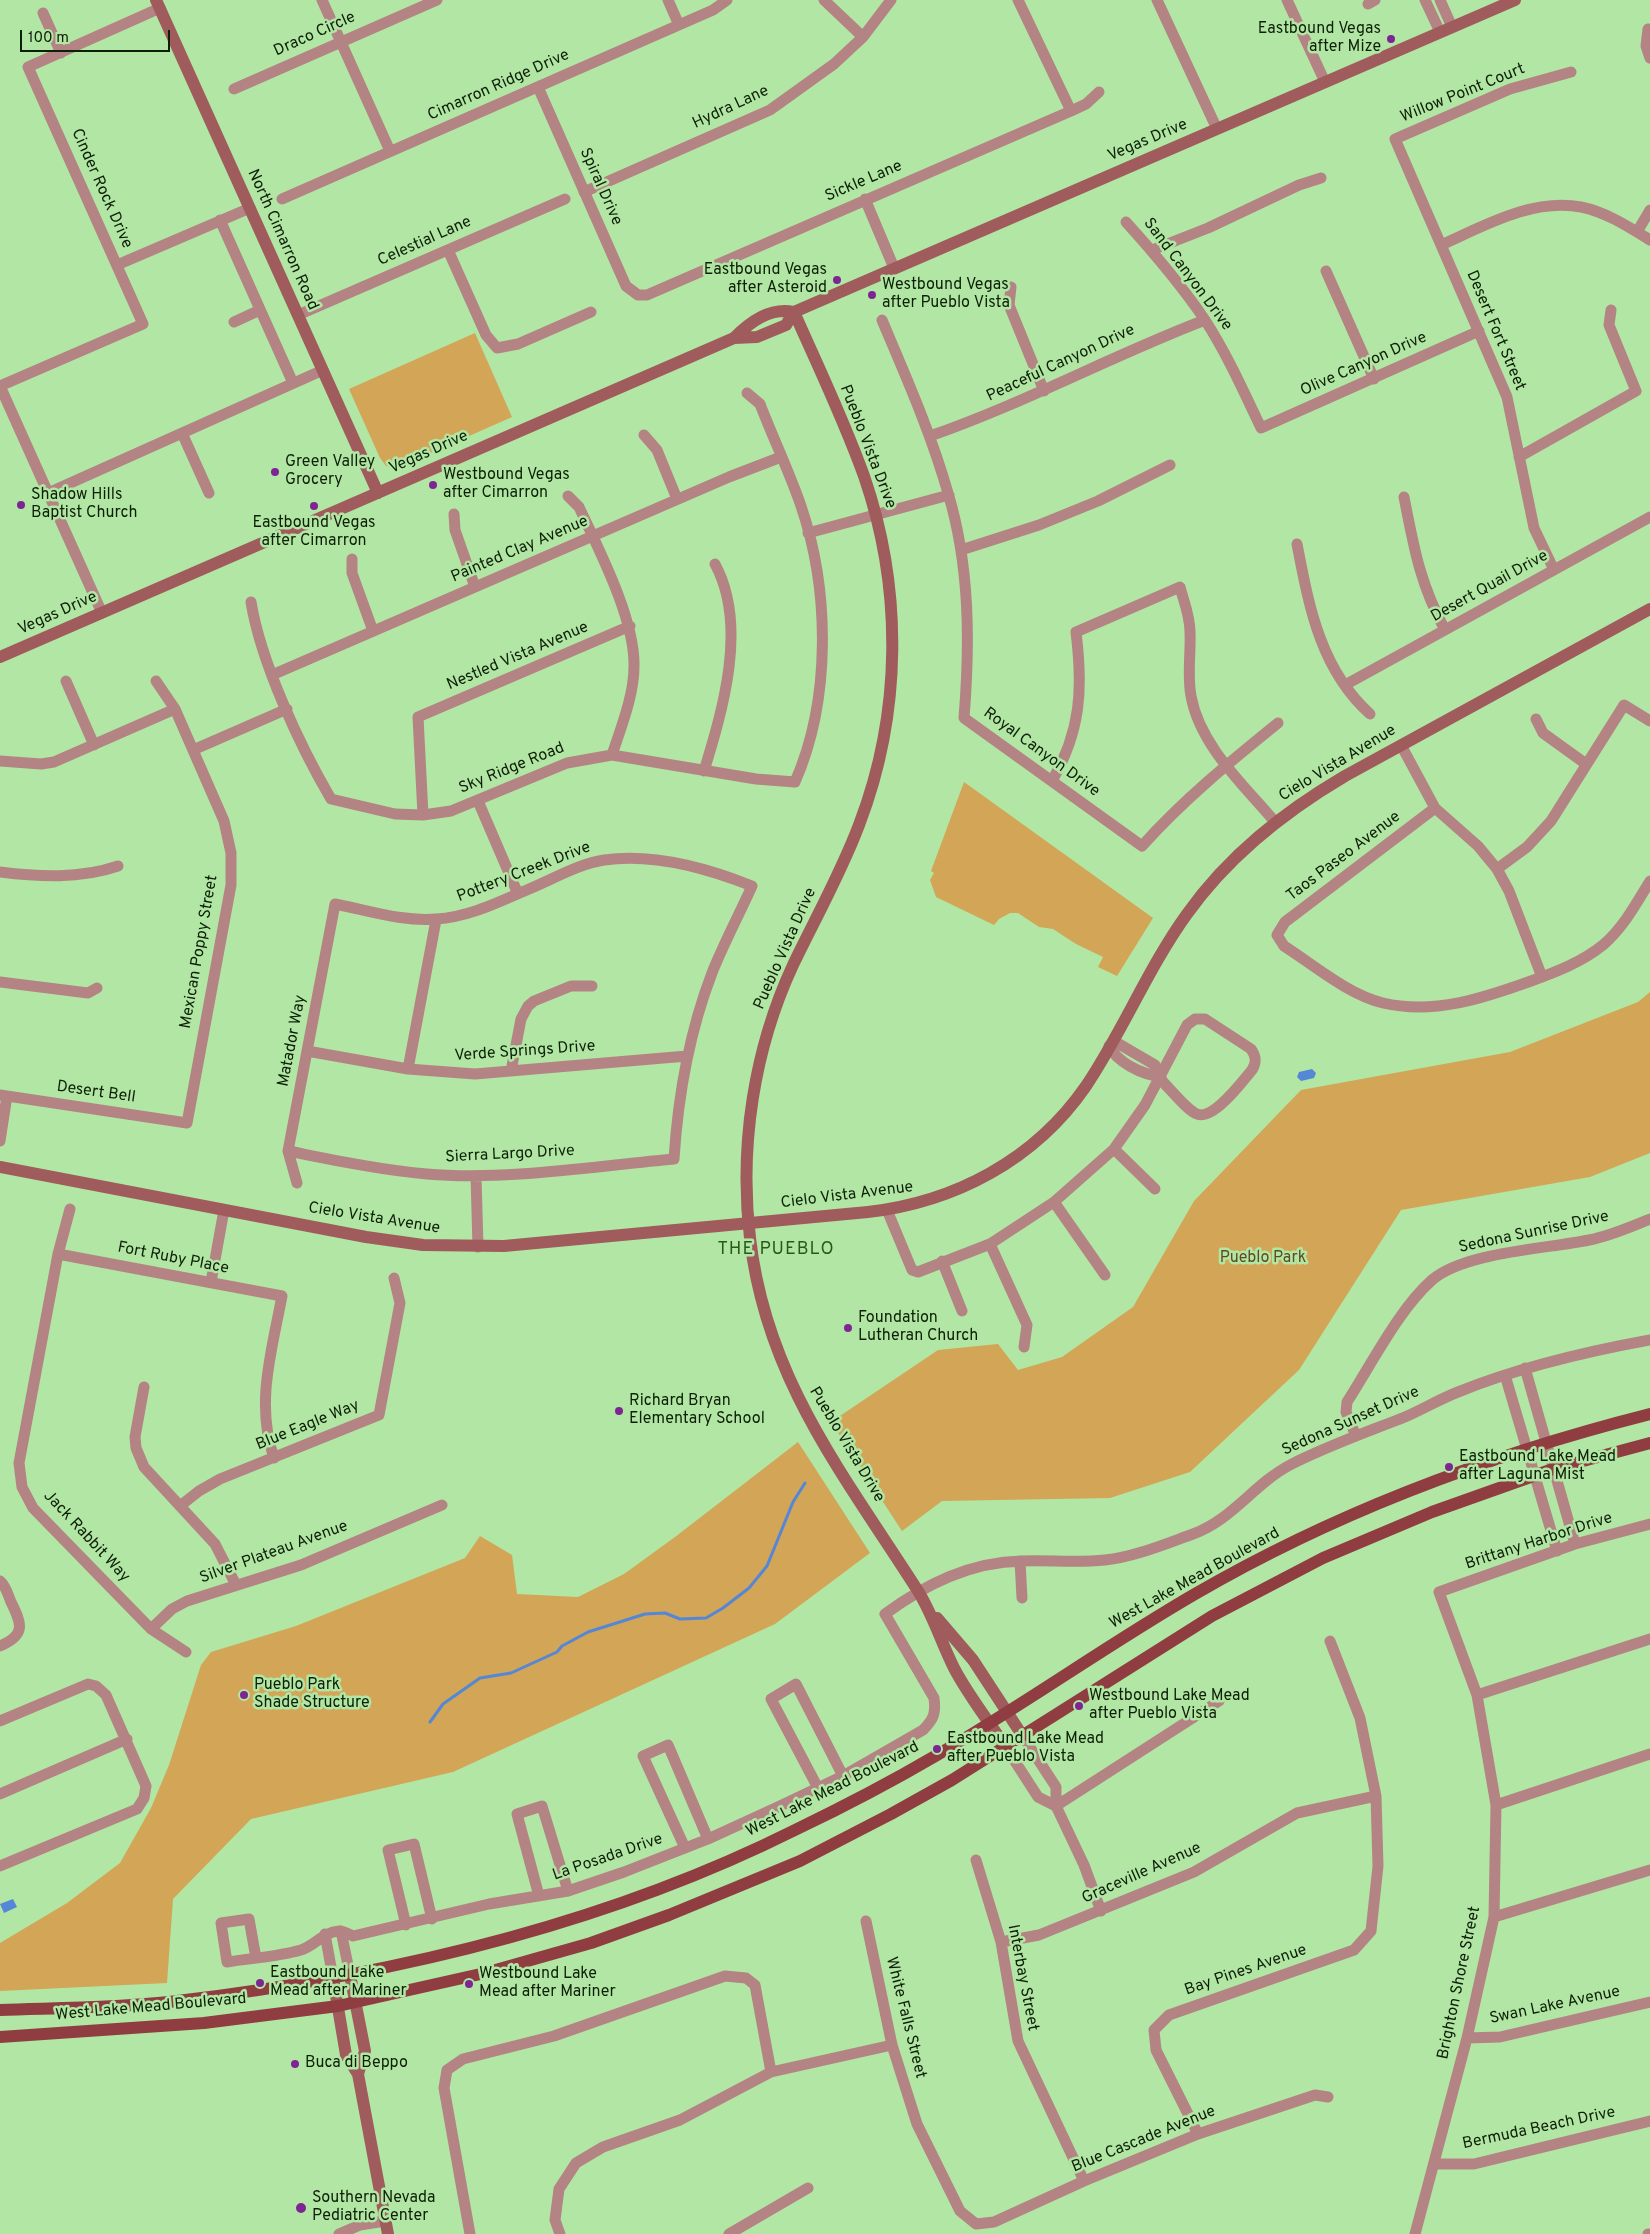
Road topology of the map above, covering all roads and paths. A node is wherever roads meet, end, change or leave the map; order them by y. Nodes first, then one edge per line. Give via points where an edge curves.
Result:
1 (322, 0) edge
2 (437, 0) edge
3 (668, 0) edge
4 (728, 0) edge
5 (824, 0) edge
6 (891, 0) edge
7 (1018, 0) edge
8 (1157, 0) edge
9 (1287, 0) edge
10 (1426, 0) edge
11 (1440, 0) edge
12 (1515, 0) edge
13 (158, 4) edge
14 (42, 13) dead end
15 (680, 25) junction
16 (1648, 29) dead end
17 (1446, 30) junction
18 (863, 37) junction
19 (341, 42) junction
20 (60, 53) junction
21 (1650, 58) edge
22 (1571, 72) dead end
23 (1324, 82) junction
24 (538, 87) junction
25 (234, 89) dead end
26 (1099, 92) dead end
27 (1071, 111) junction
28 (1217, 129) junction
29 (1395, 138) joint
30 (390, 151) junction
31 (1321, 178) dead end
32 (584, 192) junction
33 (282, 199) dead end
34 (564, 199) dead end
35 (865, 199) junction
36 (250, 208) junction
37 (1650, 210) edge
38 (220, 220) junction
39 (1126, 222) dead end
40 (1637, 232) junction
41 (1650, 240) edge
42 (1441, 244) junction
43 (448, 250) junction
44 (1152, 250) junction
45 (117, 265) junction
46 (894, 268) junction
47 (1326, 271) dead end
48 (1011, 287) dead end
49 (638, 295) joint
50 (260, 310) junction
51 (1611, 310) dead end
52 (591, 312) dead end
53 (794, 312) junction
54 (298, 315) junction
55 (882, 320) dead end
56 (1204, 320) junction
57 (234, 322) dead end
58 (1479, 331) junction
59 (323, 370) junction
60 (1374, 379) junction
61 (293, 384) junction
62 (0, 386) edge
63 (1044, 391) junction
64 (747, 393) dead end
65 (1261, 428) joint
66 (182, 432) junction
67 (644, 435) dead end
68 (930, 436) junction
69 (782, 457) junction
70 (1520, 457) junction
71 (1170, 465) dead end
72 (209, 493) dead end
73 (378, 493) junction
74 (48, 494) junction
75 (949, 495) junction
76 (568, 496) dead end
77 (1404, 497) dead end
78 (678, 499) junction
79 (454, 514) dead end
80 (876, 514) junction
81 (1650, 517) edge
82 (808, 532) junction
83 (592, 536) junction
84 (1297, 544) dead end
85 (961, 550) junction
86 (352, 559) dead end
87 (715, 564) dead end
88 (1554, 570) junction
89 (475, 587) junction
90 (251, 602) dead end
91 (1650, 609) edge
92 (102, 613) junction
93 (630, 626) junction
94 (1445, 630) junction
95 (373, 631) junction
96 (0, 657) edge
97 (272, 675) junction
98 (66, 681) dead end
99 (156, 681) dead end
100 (1345, 685) junction
101 (176, 709) junction
102 (287, 709) junction
103 (1370, 714) dead end
104 (1536, 719) dead end
105 (1650, 721) edge
106 (1278, 723) dead end
107 (94, 745) junction
108 (1401, 745) junction
109 (193, 750) junction
110 (612, 755) junction
111 (0, 761) edge
112 (1227, 764) junction
113 (1586, 764) junction
114 (704, 771) junction
115 (1052, 781) junction
116 (478, 801) junction
117 (1435, 808) junction
118 (423, 815) junction
119 (1274, 822) junction
120 (118, 866) dead end
121 (1497, 869) junction
122 (0, 872) edge
123 (1650, 881) edge
124 (518, 894) junction
125 (334, 904) joint
126 (436, 920) junction
127 (1542, 976) junction
128 (0, 982) edge
129 (592, 986) dead end
130 (97, 988) dead end
131 (1109, 1046) junction
132 (307, 1051) junction
133 (1137, 1054) junction
134 (687, 1056) junction
135 (1131, 1066) junction
136 (408, 1069) junction
137 (511, 1072) junction
138 (1160, 1076) junction
139 (4, 1096) edge
140 (187, 1123) joint
141 (0, 1141) edge
142 (1114, 1149) junction
143 (288, 1151) junction
144 (0, 1167) edge
145 (476, 1176) junction
146 (297, 1183) dead end
147 (1155, 1189) dead end
148 (1054, 1202) junction
149 (70, 1210) dead end
150 (224, 1210) junction
151 (887, 1210) junction
152 (1650, 1219) edge
153 (748, 1224) junction
154 (990, 1244) junction
155 (478, 1247) junction
156 (58, 1254) junction
157 (942, 1261) junction
158 (1105, 1274) dead end
159 (394, 1278) dead end
160 (211, 1282) junction
161 (962, 1311) dead end
162 (1650, 1340) edge
163 (1024, 1347) dead end
164 (1525, 1368) junction
165 (1505, 1375) junction
166 (144, 1387) dead end
167 (1650, 1414) edge
168 (1356, 1436) junction
169 (1650, 1443) edge
170 (1546, 1444) junction
171 (1528, 1450) junction
172 (274, 1458) junction
173 (1553, 1469) junction
174 (1536, 1476) junction
175 (180, 1506) junction
176 (442, 1506) dead end
177 (1650, 1524) edge
178 (1576, 1544) junction
179 (1557, 1550) junction
180 (1020, 1561) junction
181 (0, 1581) edge
182 (236, 1585) junction
183 (918, 1592) junction
184 (1439, 1592) joint
185 (1022, 1598) dead end
186 (928, 1609) junction
187 (151, 1629) junction
188 (1650, 1638) edge
189 (1330, 1641) dead end
190 (0, 1646) edge
191 (186, 1652) dead end
192 (1477, 1694) junction
193 (1219, 1701) dead end
194 (1007, 1712) junction
195 (0, 1720) edge
196 (990, 1723) junction
197 (923, 1730) joint
198 (1022, 1735) junction
199 (128, 1739) junction
200 (1005, 1746) junction
201 (1650, 1754) edge
202 (842, 1776) junction
203 (818, 1788) junction
204 (0, 1794) edge
205 (1376, 1796) junction
206 (1496, 1805) junction
207 (1056, 1806) junction
208 (708, 1839) junction
209 (685, 1848) junction
210 (976, 1860) dead end
211 (0, 1866) edge
212 (1650, 1870) edge
213 (568, 1891) junction
214 (539, 1896) junction
215 (1101, 1911) junction
216 (1494, 1916) junction
217 (432, 1919) junction
218 (866, 1921) dead end
219 (406, 1925) junction
220 (341, 1931) junction
221 (325, 1934) junction
222 (1001, 1942) junction
223 (256, 1958) junction
224 (350, 1974) junction
225 (333, 1978) junction
226 (355, 2002) junction
227 (1650, 2002) edge
228 (338, 2006) junction
229 (0, 2010) edge
230 (0, 2037) edge
231 (1467, 2038) junction
232 (892, 2045) junction
233 (771, 2072) junction
234 (358, 2074) junction
235 (1328, 2098) dead end
236 (1650, 2121) edge
237 (1198, 2134) junction
238 (1434, 2164) junction
239 (1084, 2182) junction
240 (808, 2188) dead end
241 (385, 2220) junction
242 (976, 2224) joint
243 (339, 2234) edge
244 (388, 2234) edge
245 (470, 2234) edge
246 (560, 2234) edge
247 (728, 2234) edge
248 (1415, 2234) edge

1 - 19 street
2 - 19 street, Draco Circle
3 - 15 street
4 - 15 street, Cimarron Ridge Drive
5 - 18 street
6 - 18 street, Hydra Lane
7 - 27 street
8 - 28 street
9 - 23 street
10 - 17 street
11 - 17 street
12 - 17 street, Vegas Drive
13 - 20 street
13 - 36 street, North Cimarron Road
14 - 20 street
15 - 24 street, Cimarron Ridge Drive
16 - 21 street via 1646,46
17 - 23 street, Vegas Drive
18 - 32 street, Hydra Lane via 834,64 770,110
19 - 25 street, Draco Circle
19 - 30 street
20 - 45 street, Cinder Rock Drive via 28,67
22 - 29 street, Willow Point Court via 1510,89
23 - 28 street, Vegas Drive
24 - 30 street, Cimarron Ridge Drive
24 - 32 street, Spiral Drive
26 - 27 street, Sickle Lane via 1086,104
27 - 35 street, Sickle Lane
28 - 46 street, Vegas Drive
29 - 42 street, Desert Fort Street
30 - 33 street, Cimarron Ridge Drive
31 - 44 street
32 - 49 street, Spiral Drive via 626,286
34 - 43 street, Celestial Lane
35 - 46 street
35 - 49 street, Sickle Lane via 647,294
36 - 38 street
36 - 54 street, North Cimarron Road
37 - 40 street
38 - 45 street
38 - 50 street
39 - 44 street, Sand Canyon Drive
40 - 41 street
40 - 42 street via 1608,216 1580,207 1540,208 1517,212
42 - 58 street, Desert Fort Street
43 - 52 street via 486,335 496,348 518,344
43 - 54 street, Celestial Lane
44 - 56 street, Sand Canyon Drive
45 - 62 street, Cinder Rock Drive via 143,324
46 - 53 street, Vegas Drive
47 - 60 street
48 - 63 street via 1009,304
50 - 57 street
50 - 61 street
51 - 70 street via 1609,325 1636,390
53 - 73 street, Vegas Drive via 786,325 757,337 734,338
53 - 80 street, Pueblo Vista Drive via 856,454
54 - 59 street, North Cimarron Road
55 - 68 street, Royal Canyon Drive
56 - 63 street, Peaceful Canyon Drive via 1140,345
56 - 65 street, Sand Canyon Drive via 1231,364
58 - 60 street, Olive Canyon Drive
58 - 70 street, Desert Fort Street via 1507,397
59 - 61 street
59 - 73 street, North Cimarron Road
60 - 65 street, Olive Canyon Drive
61 - 66 street
62 - 74 street
63 - 68 street, Peaceful Canyon Drive
64 - 69 street via 760,404
66 - 72 street
66 - 74 street
67 - 78 street via 657,450
68 - 75 street, Royal Canyon Drive
69 - 78 street, Painted Clay Avenue
69 - 82 street
70 - 88 street, Desert Fort Street via 1534,528
71 - 85 street via 1081,508
73 - 92 street, Vegas Drive
74 - 92 street
75 - 80 street
75 - 85 street, Royal Canyon Drive
76 - 83 street via 579,507
77 - 94 street via 1420,576
78 - 83 street, Painted Clay Avenue
79 - 89 street via 455,530
80 - 82 street
80 - 153 street, Pueblo Vista Drive via 885,554 893,629 890,698 884,736 858,829 792,968 763,1048 749,1130
81 - 88 street, Desert Quail Drive
82 - 114 street, Sky Ridge Road via 822,622 822,668 814,726 795,782
83 - 89 street, Painted Clay Avenue
83 - 93 street
84 - 100 street via 1312,617 1322,646
85 - 115 street, Royal Canyon Drive via 967,600 968,652 964,718
86 - 95 street via 352,573
87 - 114 street via 721,574 728,605 728,687
88 - 94 street, Desert Quail Drive
89 - 95 street, Painted Clay Avenue
90 - 97 street
91 - 108 street, Cielo Vista Avenue
92 - 96 street, Vegas Drive
93 - 110 street via 634,666 629,698
93 - 118 street, Nestled Vista Avenue via 418,717
94 - 100 street, Desert Quail Drive
95 - 97 street, Painted Clay Avenue
97 - 102 street
98 - 107 street
99 - 101 street, Mexican Poppy Street
100 - 103 street
101 - 107 street
101 - 109 street, Mexican Poppy Street
102 - 109 street
102 - 118 street, Sky Ridge Road via 312,768 331,799 395,814
104 - 113 street via 1543,734
105 - 113 street via 1624,705
106 - 112 street
107 - 111 street via 54,762
108 - 117 street
108 - 119 street, Cielo Vista Avenue via 1314,794
109 - 140 street, Mexican Poppy Street via 224,821 231,853 231,885
110 - 114 street, Sky Ridge Road
110 - 116 street, Sky Ridge Road via 567,762
112 - 115 street, Royal Canyon Drive via 1162,823 1142,846
112 - 115 street via 1204,736 1191,698 1190,631 1180,588 1076,632 1081,668 1080,705 1066,756
112 - 119 street
113 - 121 street via 1551,821 1527,847
116 - 118 street, Sky Ridge Road via 451,811
116 - 124 street
117 - 121 street via 1478,846
117 - 127 street, Taos Paseo Avenue via 1285,922 1277,935 1284,946 1357,992 1381,1002 1408,1007 1483,998
119 - 131 street, Cielo Vista Avenue via 1233,860 1188,912
120 - 122 street via 103,871 39,877
121 - 127 street
123 - 127 street via 1624,923 1603,945 1574,964
124 - 126 street, Pottery Creek Drive via 470,914
124 - 134 street, Pottery Creek Drive via 602,860 629,858 718,872 752,886 712,973
125 - 126 street, Pottery Creek Drive
125 - 132 street, Matador Way
126 - 136 street
128 - 130 street via 88,994
129 - 137 street via 571,986 528,1006 521,1019
131 - 133 street via 1119,1044
131 - 135 street via 1113,1055
131 - 151 street, Cielo Vista Avenue via 1076,1100 1023,1152 960,1189 924,1203
132 - 136 street, Verde Springs Drive
132 - 143 street, Matador Way
133 - 135 street
133 - 138 street via 1155,1065
134 - 137 street, Verde Springs Drive
134 - 145 street, Sierra Largo Drive via 674,1159
135 - 138 street via 1148,1075
136 - 137 street, Verde Springs Drive via 475,1074
138 - 138 street via 1186,1025 1195,1019 1205,1019 1251,1048 1256,1059 1252,1070 1214,1112 1204,1116 1196,1114
138 - 142 street via 1145,1105
139 - 140 street, Desert Bell
139 - 141 street
142 - 147 street
142 - 148 street
143 - 145 street, Sierra Largo Drive via 392,1170
143 - 146 street, Matador Way
144 - 150 street, Cielo Vista Avenue
145 - 155 street
148 - 154 street
148 - 158 street
149 - 156 street, Jack Rabbit Way
150 - 155 street, Cielo Vista Avenue via 366,1237 423,1245
150 - 160 street
151 - 153 street, Cielo Vista Avenue
151 - 157 street via 912,1270 918,1272
152 - 168 street, Sedona Sunrise Drive via 1590,1240 1470,1261 1445,1271 1413,1299 1348,1402 1346,1412
153 - 155 street, Cielo Vista Avenue
153 - 183 street, Pueblo Vista Drive via 762,1307 793,1389 816,1433
154 - 157 street
154 - 163 street via 1027,1326
156 - 160 street, Fort Ruby Place
156 - 187 street, Jack Rabbit Way via 19,1463 22,1487 33,1508
157 - 161 street
159 - 172 street, Blue Eagle Way via 400,1303 379,1415
160 - 172 street, Fort Ruby Place via 282,1296 265,1391 264,1414
162 - 164 street, Sedona Sunset Drive
164 - 165 street, Sedona Sunset Drive
164 - 170 street
165 - 168 street, Sedona Sunset Drive via 1456,1392 1408,1416
165 - 171 street
166 - 175 street via 136,1448 144,1467
167 - 170 main road, West Lake Mead Boulevard
168 - 180 street, Sedona Sunset Drive via 1290,1465 1230,1514 1195,1534 1105,1560
169 - 173 main road, West Lake Mead Boulevard
170 - 171 main road, West Lake Mead Boulevard
170 - 173 street
171 - 174 street
171 - 194 main road, West Lake Mead Boulevard via 1422,1485 1312,1532 1198,1592
172 - 175 street, Blue Eagle Way via 220,1479
173 - 174 main road, West Lake Mead Boulevard
173 - 178 street
174 - 179 street
174 - 198 main road, West Lake Mead Boulevard via 1432,1512 1323,1558 1212,1616
175 - 182 street via 215,1544
176 - 182 street, Silver Plateau Avenue via 301,1565
177 - 178 street, Brittany Harbor Drive
178 - 179 street, Brittany Harbor Drive
179 - 184 street, Brittany Harbor Drive
180 - 183 street, Sedona Sunset Drive via 970,1568 940,1579
180 - 185 street
181 - 190 street via 20,1620 19,1633
182 - 187 street, Silver Plateau Avenue via 180,1605
183 - 186 street, Pueblo Vista Drive
183 - 197 street, Sedona Sunset Drive via 885,1614 934,1698 936,1710 933,1720
184 - 192 street, Brighton Shore Street
186 - 194 street, Pueblo Vista Drive via 973,1660
186 - 196 street, Pueblo Vista Drive via 955,1670
187 - 191 street, Jack Rabbit Way
188 - 192 street
189 - 205 street via 1360,1718
192 - 206 street, Brighton Shore Street
193 - 207 street
194 - 196 main road, West Lake Mead Boulevard
194 - 198 street, Pueblo Vista Drive
195 - 199 street via 88,1684 106,1695
196 - 200 street, Pueblo Vista Drive
196 - 224 main road, West Lake Mead Boulevard via 887,1784 790,1833 659,1889 478,1946
197 - 202 street, La Posada Drive
198 - 200 main road, West Lake Mead Boulevard
198 - 207 street, Pueblo Vista Drive via 1056,1787
199 - 204 street
199 - 211 street via 146,1786 144,1798 137,1809
200 - 207 street, Pueblo Vista Drive via 1038,1797
200 - 226 main road, West Lake Mead Boulevard via 892,1814 800,1860 669,1915 485,1973
201 - 206 street
202 - 203 street, La Posada Drive
202 - 203 street via 796,1684 771,1699
203 - 208 street, La Posada Drive
205 - 215 street, Graceville Avenue via 1297,1812 1194,1872
205 - 237 street, Bay Pines Avenue via 1378,1866 1371,1931 1354,1950 1169,2015 1154,2030 1156,2050
206 - 216 street, Brighton Shore Street
207 - 215 street, Pueblo Vista Drive
208 - 209 street, La Posada Drive
208 - 209 street via 668,1745 643,1756
209 - 213 street, La Posada Drive
210 - 222 street, Interbay Street
212 - 216 street
213 - 214 street, La Posada Drive
213 - 214 street via 542,1806 518,1814
214 - 217 street, La Posada Drive via 489,1904
215 - 222 street, Graceville Avenue via 1039,1935
216 - 231 street, Brighton Shore Street
217 - 219 street, La Posada Drive
217 - 219 street via 414,1844 388,1850
218 - 232 street, White Falls Street
219 - 220 street, La Posada Drive via 353,1936
220 - 221 street, La Posada Drive
220 - 224 street
221 - 223 street, La Posada Drive via 303,1949
221 - 225 street
222 - 239 street, Interbay Street via 1018,2041
223 - 223 street, La Posada Drive via 249,1919 221,1923 227,1962
224 - 225 main road, West Lake Mead Boulevard
224 - 226 street
225 - 228 street
225 - 229 main road, West Lake Mead Boulevard via 166,2002
226 - 228 main road, West Lake Mead Boulevard
226 - 234 street via 365,2050
227 - 231 street, Swan Lake Avenue via 1500,2037
228 - 230 main road, West Lake Mead Boulevard via 204,2023
228 - 234 street via 346,2055
231 - 238 street, Brighton Shore Street
232 - 233 street
232 - 242 street, White Falls Street via 917,2124 960,2211
233 - 245 street via 755,1985 746,1978 725,1976 554,2036 463,2059 447,2070 444,2088
233 - 246 street via 680,2120 603,2147 576,2162 559,2189 555,2220
234 - 241 street
235 - 237 street, Blue Cascade Avenue via 1315,2094
236 - 238 street, Bermuda Beach Drive via 1474,2164
237 - 239 street, Blue Cascade Avenue
238 - 248 street, Brighton Shore Street
239 - 242 street, Blue Cascade Avenue via 994,2222
240 - 247 street
241 - 243 street
241 - 244 street

